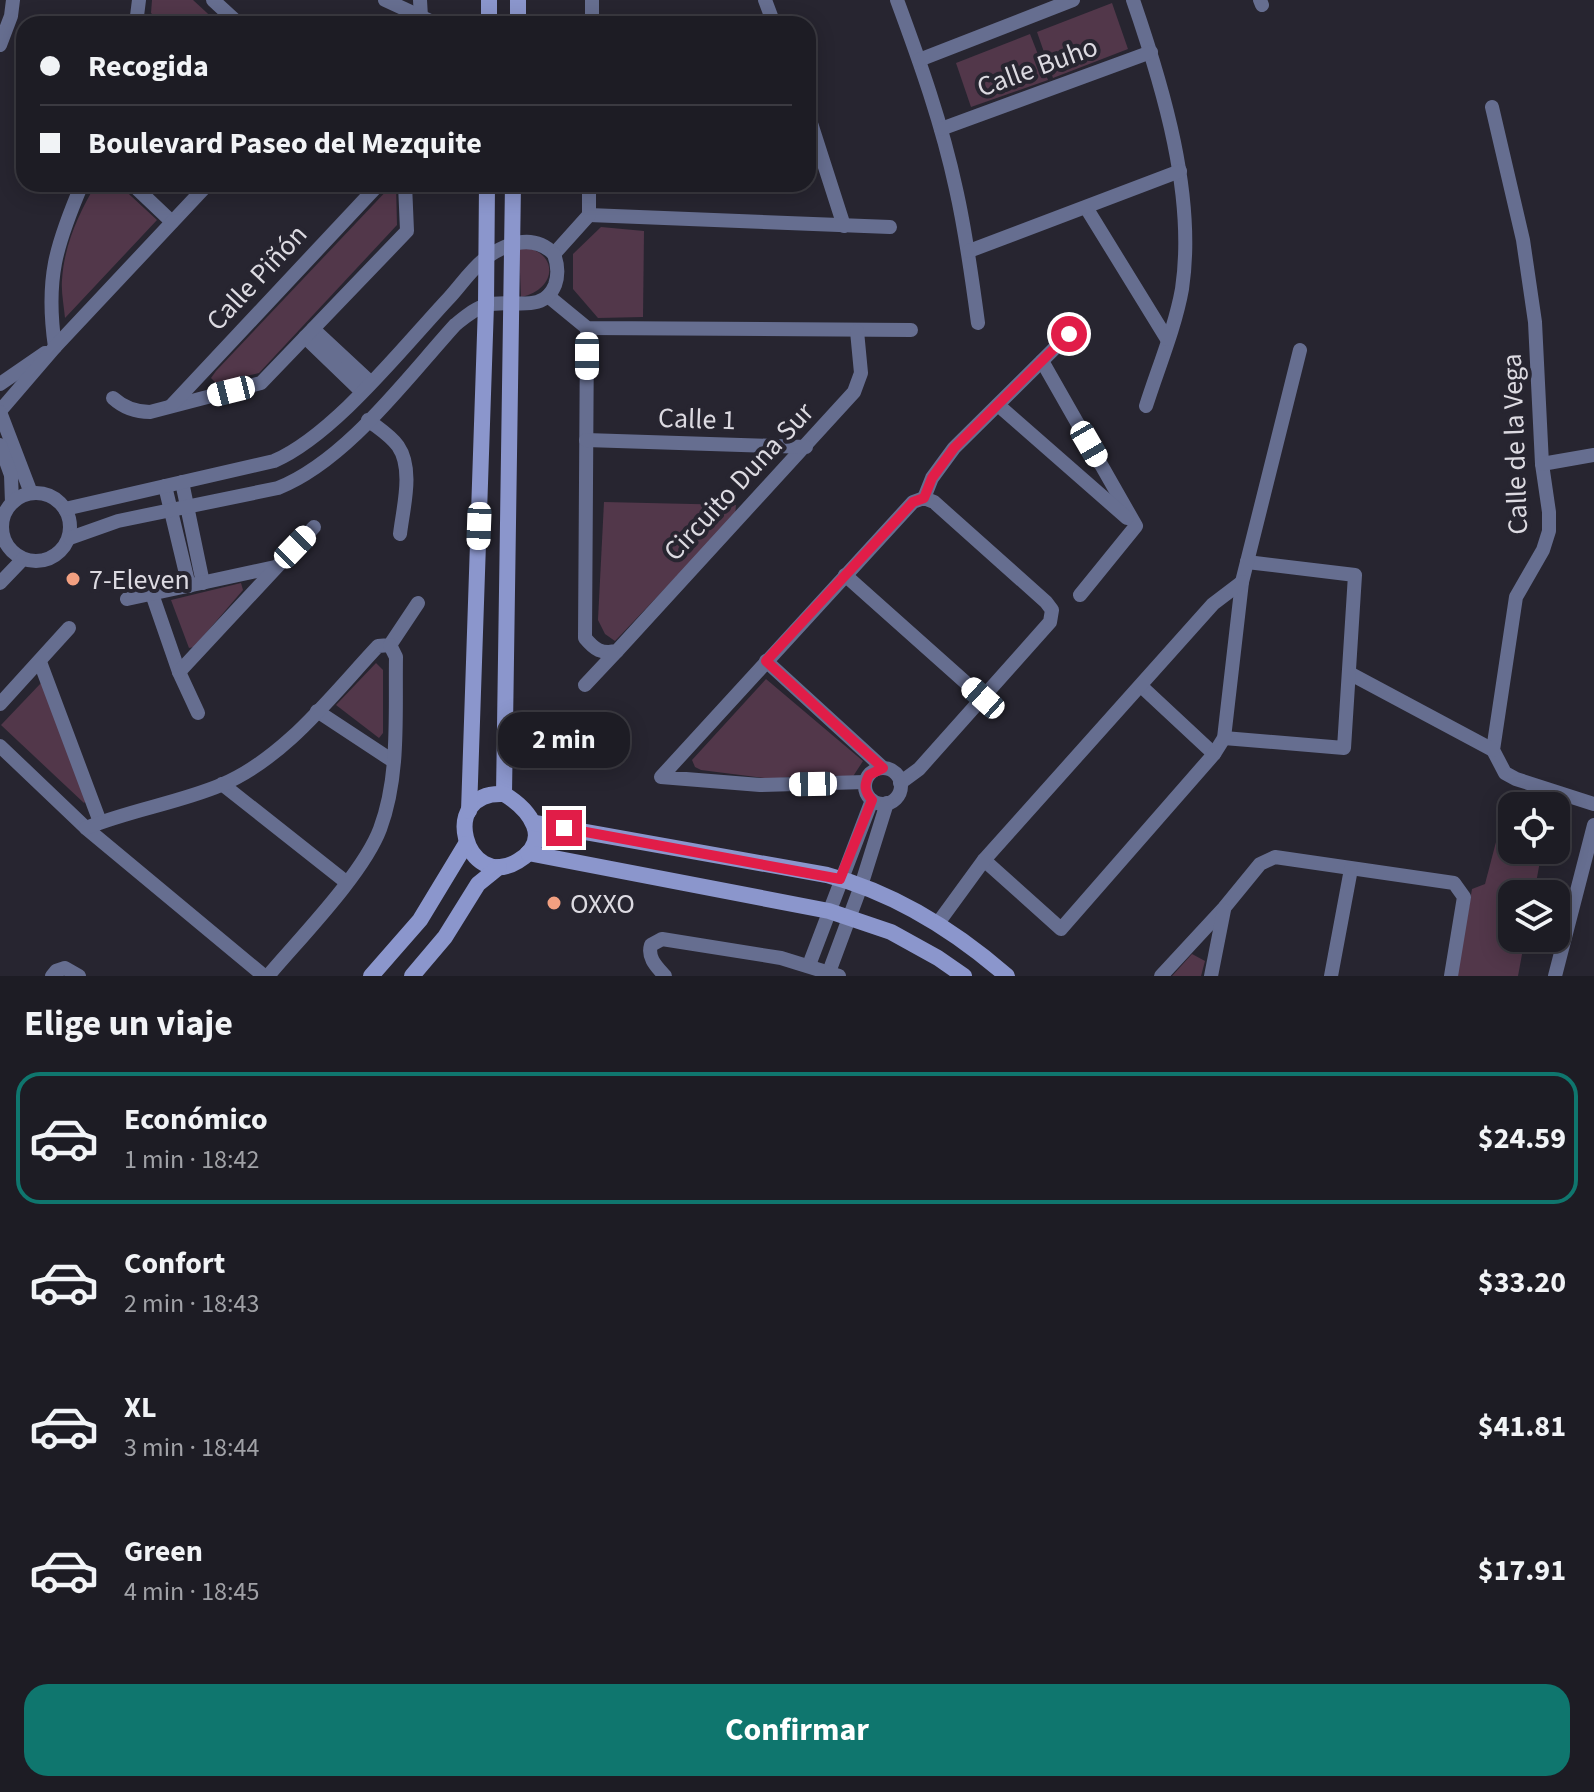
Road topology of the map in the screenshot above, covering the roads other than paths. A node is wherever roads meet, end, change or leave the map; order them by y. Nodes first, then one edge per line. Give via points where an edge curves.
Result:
1 (13, 0) edge
2 (213, 0) edge
3 (385, 0) edge
4 (897, 0) edge
5 (1073, 0) edge
6 (1133, 0) edge
7 (230, 16) edge
8 (419, 16) edge
9 (0, 45) edge
10 (1151, 52) junction
11 (919, 60) junction
12 (1492, 107) dead end
13 (941, 129) junction
14 (816, 139) edge
15 (1180, 171) junction
16 (79, 192) edge
17 (140, 192) edge
18 (200, 192) edge
19 (372, 192) edge
20 (405, 192) edge
21 (487, 192) edge
22 (513, 192) edge
23 (589, 192) edge
24 (1087, 209) junction
25 (589, 215) junction
26 (172, 222) junction
27 (844, 226) junction
28 (890, 227) dead end
29 (512, 244) junction
30 (969, 251) junction
31 (554, 254) junction
32 (487, 258) junction
33 (548, 296) junction
34 (511, 304) junction
35 (486, 305) junction
36 (978, 323) dead end
37 (587, 328) junction
38 (911, 330) dead end
39 (857, 331) junction
40 (309, 333) junction
41 (1069, 334) dead end
42 (1167, 339) junction
43 (55, 347) junction
44 (1300, 350) dead end
45 (1042, 361) junction
46 (370, 382) junction
47 (0, 384) edge
48 (397, 389) junction
49 (113, 398) dead end
50 (998, 405) junction
51 (171, 406) junction
52 (1146, 406) dead end
53 (0, 411) edge
54 (337, 416) junction
55 (368, 420) junction
56 (355, 434) junction
57 (586, 440) junction
58 (0, 445) edge
59 (806, 447) junction
60 (1594, 455) edge
61 (1542, 464) junction
62 (182, 482) junction
63 (165, 486) junction
64 (31, 493) junction
65 (924, 498) junction
66 (12, 503) junction
67 (187, 506) junction
68 (65, 509) junction
69 (171, 510) junction
70 (1136, 526) junction
71 (314, 527) dead end
72 (400, 534) dead end
73 (70, 538) junction
74 (3, 548) edge
75 (23, 559) junction
76 (1247, 562) junction
77 (276, 566) junction
78 (845, 575) junction
79 (1242, 582) junction
80 (0, 583) edge
81 (196, 584) junction
82 (152, 594) junction
83 (1080, 595) dead end
84 (127, 599) dead end
85 (418, 603) dead end
86 (69, 628) dead end
87 (390, 645) junction
88 (617, 651) junction
89 (766, 661) junction
90 (40, 662) junction
91 (179, 672) junction
92 (1349, 673) junction
93 (585, 685) dead end
94 (1141, 686) junction
95 (983, 698) junction
96 (2, 699) edge
97 (317, 711) junction
98 (198, 713) dead end
99 (1224, 738) junction
100 (0, 746) edge
101 (1493, 750) junction
102 (1214, 754) junction
103 (393, 761) junction
104 (883, 768) junction
105 (865, 782) junction
106 (900, 783) junction
107 (222, 784) junction
108 (504, 794) junction
109 (879, 802) junction
110 (1594, 804) edge
111 (469, 811) junction
112 (535, 823) junction
113 (93, 825) junction
114 (1594, 825) edge
115 (466, 844) junction
116 (528, 853) junction
117 (984, 860) junction
118 (499, 867) junction
119 (1351, 869) junction
120 (840, 879) junction
121 (346, 882) junction
122 (861, 886) junction
123 (1224, 908) junction
124 (829, 911) junction
125 (849, 917) junction
126 (938, 923) junction
127 (781, 958) junction
128 (809, 965) junction
129 (834, 974) edge
130 (52, 976) edge
131 (79, 976) edge
132 (266, 976) edge
133 (371, 976) edge
134 (412, 976) edge
135 (665, 976) edge
136 (796, 976) edge
137 (964, 976) edge
138 (1007, 976) edge
139 (1161, 976) edge
140 (1211, 976) edge
141 (1331, 976) edge
142 (1451, 976) edge
143 (1555, 976) edge

1 - 9 street
2 - 7 street
3 - 8 street
4 - 11 street
5 - 11 street
6 - 10 street
10 - 13 street, Calle Buho
10 - 15 street
11 - 13 street
12 - 61 street, Calle de la Vega via 1523,240 1535,322
13 - 30 street
14 - 27 street
15 - 24 street
15 - 42 street via 1185,254
16 - 43 street via 51,275
17 - 26 street
18 - 26 street
19 - 51 street, Calle Piñón
20 - 40 street via 407,231
21 - 32 street
22 - 29 street
23 - 25 street
24 - 30 street
24 - 42 street
25 - 27 street
25 - 31 street
26 - 43 street
27 - 28 street
29 - 31 street via 539,243
29 - 32 street
29 - 34 street
30 - 36 street
31 - 33 street via 557,276
32 - 35 street
32 - 46 street
33 - 34 street via 540,302
33 - 37 street
34 - 35 street
34 - 108 street
35 - 48 street via 455,325
35 - 111 street
37 - 39 street
37 - 57 street
38 - 39 street
39 - 59 street, Circuito Duna Sur via 860,383
40 - 46 street
40 - 51 street via 261,383
41 - 45 street
42 - 52 street
43 - 47 street
43 - 53 street
44 - 76 street
45 - 50 street
45 - 70 street
46 - 48 street
46 - 54 street
48 - 55 street
49 - 51 street via 139,412
50 - 65 street via 954,448
50 - 70 street
53 - 64 street
54 - 56 street
54 - 62 street via 274,461
55 - 56 street
55 - 72 street via 404,457
56 - 67 street via 303,478
57 - 59 street, Calle 1
57 - 88 street via 585,638 594,649
58 - 66 street via 11,475
59 - 88 street, Circuito Duna Sur
60 - 61 street
61 - 101 street, Calle de la Vega via 1549,531 1516,597
62 - 63 street
62 - 67 street
63 - 68 street
63 - 69 street
64 - 66 street
64 - 68 street via 54,497
65 - 78 street via 913,502
65 - 95 street via 1052,610 1050,622
66 - 74 street via 2,523
67 - 69 street
67 - 81 street
68 - 73 street
69 - 73 street
69 - 81 street
70 - 83 street
71 - 77 street
73 - 75 street via 56,556
74 - 75 street
75 - 80 street
76 - 79 street
76 - 92 street via 1355,575
77 - 81 street
77 - 91 street
78 - 89 street
78 - 95 street
79 - 94 street via 1213,604
79 - 99 street
81 - 82 street
82 - 84 street
82 - 91 street
85 - 87 street
86 - 90 street
87 - 97 street via 378,646
87 - 103 street via 396,657
88 - 93 street, Circuito Duna Sur
89 - 104 street
89 - 105 street via 661,777 760,785
90 - 96 street
90 - 113 street
91 - 98 street
92 - 99 street via 1344,748
92 - 101 street
94 - 102 street
94 - 117 street
95 - 106 street
97 - 103 street
97 - 107 street via 289,740
99 - 102 street
100 - 113 street
101 - 110 street via 1505,773 1516,779
102 - 117 street via 1061,929
103 - 121 street via 380,830
104 - 105 street
104 - 106 street via 894,772
105 - 109 street via 865,789
106 - 109 street via 898,796
107 - 113 street
107 - 121 street
108 - 111 street via 484,797
108 - 112 street
109 - 120 street
109 - 122 street
111 - 115 street via 463,827
112 - 116 street
112 - 120 street
113 - 132 street
114 - 143 street
115 - 118 street via 482,862
115 - 133 street via 420,920
116 - 118 street
116 - 124 street
117 - 126 street
118 - 134 street via 478,884 445,937
119 - 123 street via 1268,858
119 - 141 street
119 - 142 street via 1460,888 1464,897
120 - 122 street
120 - 124 street
121 - 132 street
122 - 125 street
122 - 126 street
123 - 139 street
123 - 140 street
124 - 125 street
124 - 128 street
125 - 129 street
125 - 137 street via 891,932
126 - 138 street
127 - 128 street
127 - 135 street via 662,939 649,951
127 - 136 street
128 - 129 street
130 - 131 street via 65,968

